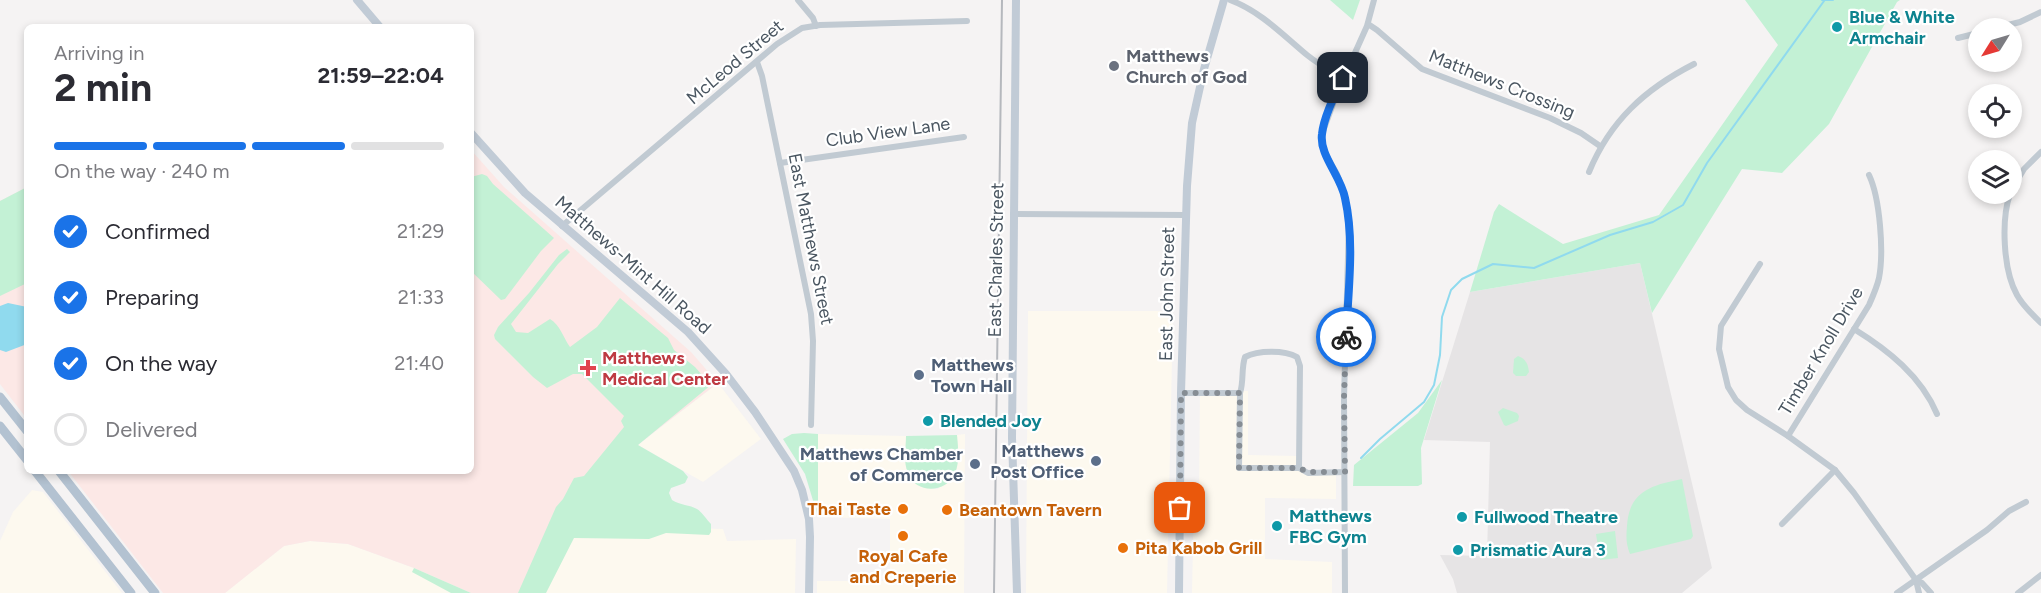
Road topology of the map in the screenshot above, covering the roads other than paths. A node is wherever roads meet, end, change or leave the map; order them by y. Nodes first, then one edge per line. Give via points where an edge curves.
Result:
1 (357, 0) edge
2 (798, 0) edge
3 (1016, 0) edge
4 (1224, 0) edge
5 (1230, 0) edge
6 (1374, 0) edge
7 (2041, 12) edge
8 (967, 21) dead end
9 (2022, 21) edge
10 (377, 24) edge
11 (1368, 24) junction
12 (816, 26) junction
13 (1968, 36) edge
14 (1958, 38) dead end
15 (757, 62) junction
16 (1694, 64) dead end
17 (1343, 78) junction
18 (474, 136) edge
19 (964, 136) dead end
20 (1600, 146) junction
21 (2041, 152) edge
22 (780, 163) junction
23 (1588, 172) dead end
24 (2022, 172) edge
25 (1869, 175) dead end
26 (2008, 204) edge
27 (1013, 214) junction
28 (1186, 215) junction
29 (562, 226) junction
30 (1760, 264) dead end
31 (2041, 323) edge
32 (1854, 329) junction
33 (1181, 393) junction
34 (1240, 393) junction
35 (0, 397) edge
36 (1937, 414) dead end
37 (811, 425) dead end
38 (0, 426) edge
39 (24, 427) edge
40 (1788, 436) junction
41 (24, 456) edge
42 (1299, 468) junction
43 (1835, 470) junction
44 (1345, 472) junction
45 (37, 474) edge
46 (61, 474) edge
47 (2026, 502) dead end
48 (1782, 524) dead end
49 (2041, 575) edge
50 (1916, 580) junction
51 (131, 593) edge
52 (155, 593) edge
53 (809, 593) edge
54 (1017, 593) edge
55 (1179, 593) edge
56 (1345, 593) edge
57 (1897, 593) edge
58 (1919, 593) edge
59 (1931, 593) edge
60 (2018, 593) edge

1 - 10 main road
2 - 12 street
3 - 27 main road, East Charles Street
4 - 28 main road, East John Street via 1192,123
5 - 17 street via 1247,7
6 - 11 street
7 - 9 street
8 - 12 street, McLeod Street
11 - 17 street
11 - 20 street, Matthews Crossing via 1422,69 1550,118
12 - 15 street, McLeod Street via 796,30
13 - 14 street
15 - 22 street, East Matthews Street
15 - 29 street, McLeod Street
16 - 20 street via 1657,85 1636,103
17 - 44 street via 1323,127 1322,142 1341,183 1349,222
18 - 29 main road, Matthews-Mint Hill Road via 525,193
19 - 22 street, Club View Lane
20 - 23 street
21 - 24 street
22 - 37 street, East Matthews Street via 812,325
25 - 32 street, Timber Knoll Drive via 1876,189 1880,274 1874,296
26 - 31 street via 2005,219 2009,274 2022,303
27 - 28 street
27 - 54 main road, East Charles Street via 1012,438
28 - 33 main road, East John Street
29 - 53 main road, Matthews-Mint Hill Road via 704,348 788,461 802,490 809,519
30 - 40 street via 1721,326 1719,349 1728,387 1736,400
32 - 36 street via 1888,352 1912,376 1925,390
32 - 40 street, Timber Knoll Drive
33 - 34 street
33 - 55 main road, East John Street
34 - 42 street via 1239,468
34 - 42 street via 1245,357 1252,353 1291,353 1297,357
35 - 39 main road
38 - 41 main road
40 - 43 street
42 - 44 street via 1308,472
43 - 48 street
43 - 50 street
44 - 56 street
45 - 51 main road
46 - 52 main road
47 - 50 street
49 - 60 street
50 - 57 street
50 - 58 street
50 - 59 street

